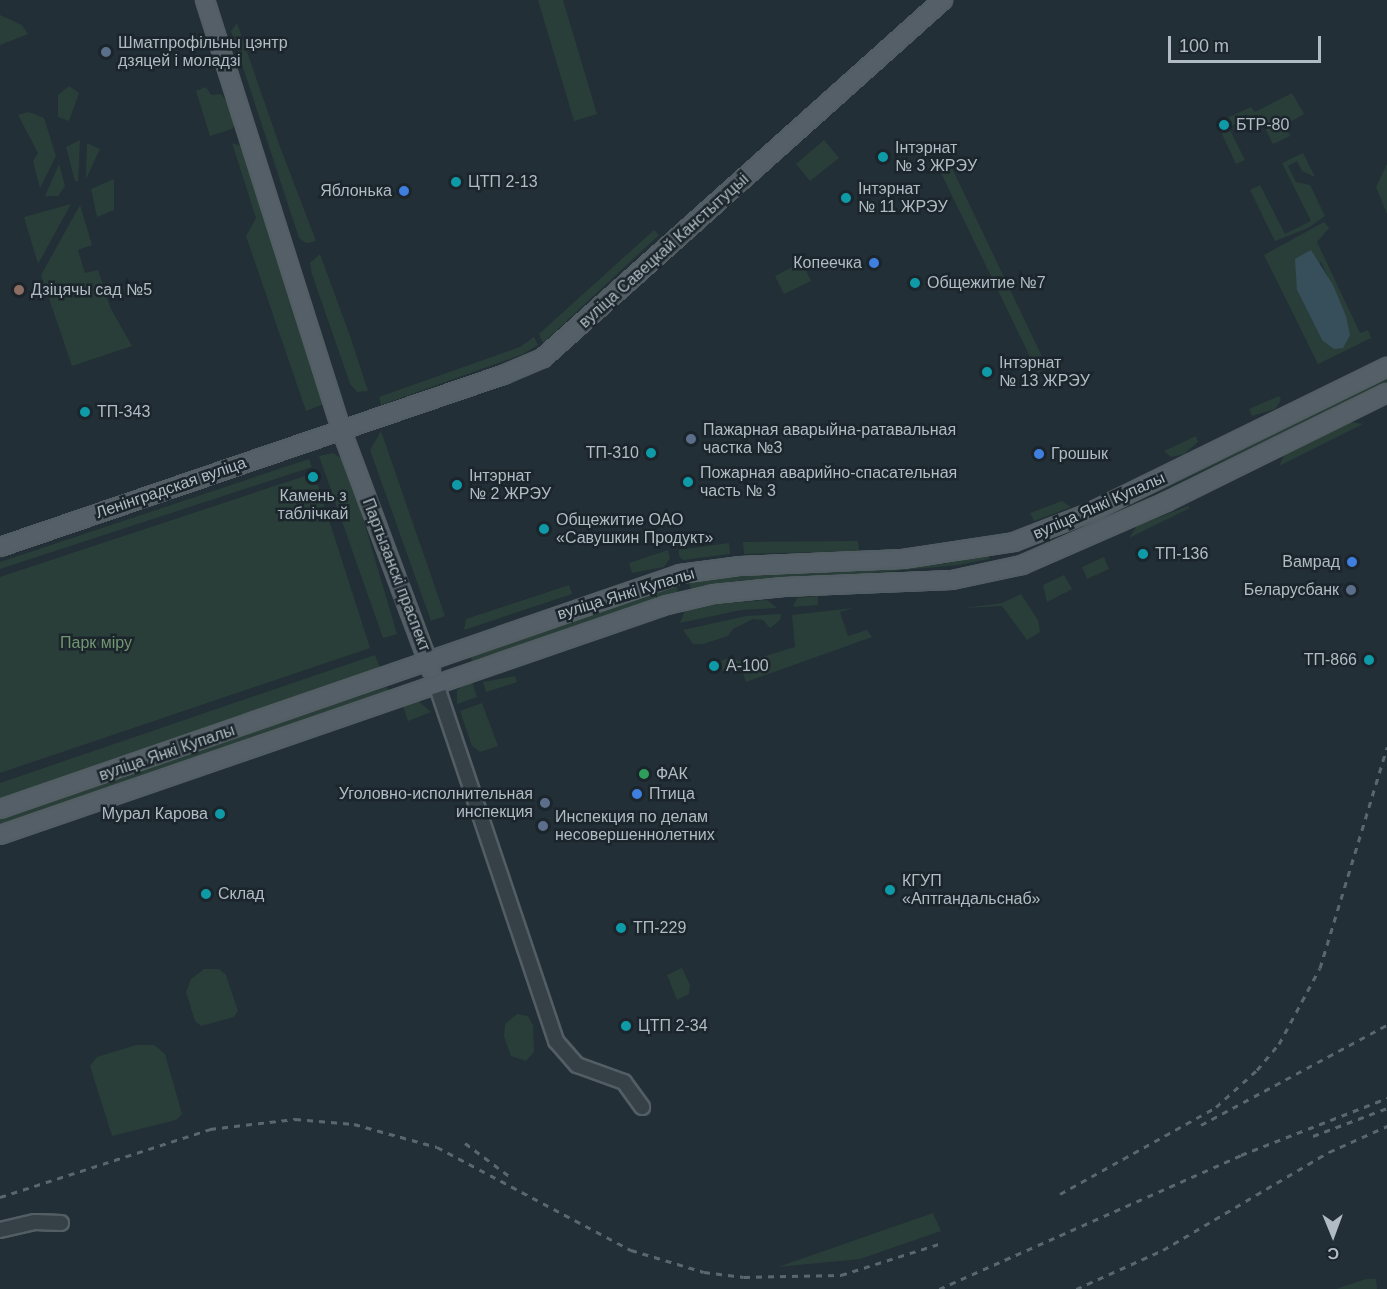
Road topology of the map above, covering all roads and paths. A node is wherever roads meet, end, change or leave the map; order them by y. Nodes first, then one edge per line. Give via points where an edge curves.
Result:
1 (205, 0) edge
2 (943, 0) edge
3 (1387, 367) edge
4 (1387, 393) edge
5 (341, 429) junction
6 (1014, 542) junction
7 (0, 547) edge
8 (1022, 565) junction
9 (428, 660) junction
10 (436, 684) junction
11 (0, 809) edge
12 (0, 835) edge
13 (642, 1107) dead end
14 (61, 1223) dead end
15 (0, 1230) edge

1 - 5 main road, Партызанскі праспект
2 - 5 main road, вуліца Савецкай Канстытуцыі via 543,358
3 - 6 main road, вуліца Янкі Купалы via 1091,512
4 - 8 main road, вуліца Янкі Купалы via 1156,507
5 - 7 main road, Ленінградская вуліца
5 - 9 main road, Партызанскі праспект
6 - 8 main road
6 - 9 main road, вуліца Янкі Купалы via 936,556 740,566 680,574
8 - 10 main road, вуліца Янкі Купалы via 952,580 784,586 714,594 609,623
9 - 10 main road, Партызанскі праспект
9 - 11 main road, вуліца Янкі Купалы
10 - 12 main road, вуліца Янкі Купалы
10 - 13 street, Партызанскі праспект via 556,1041 577,1065 624,1082
14 - 15 street via 35,1222

